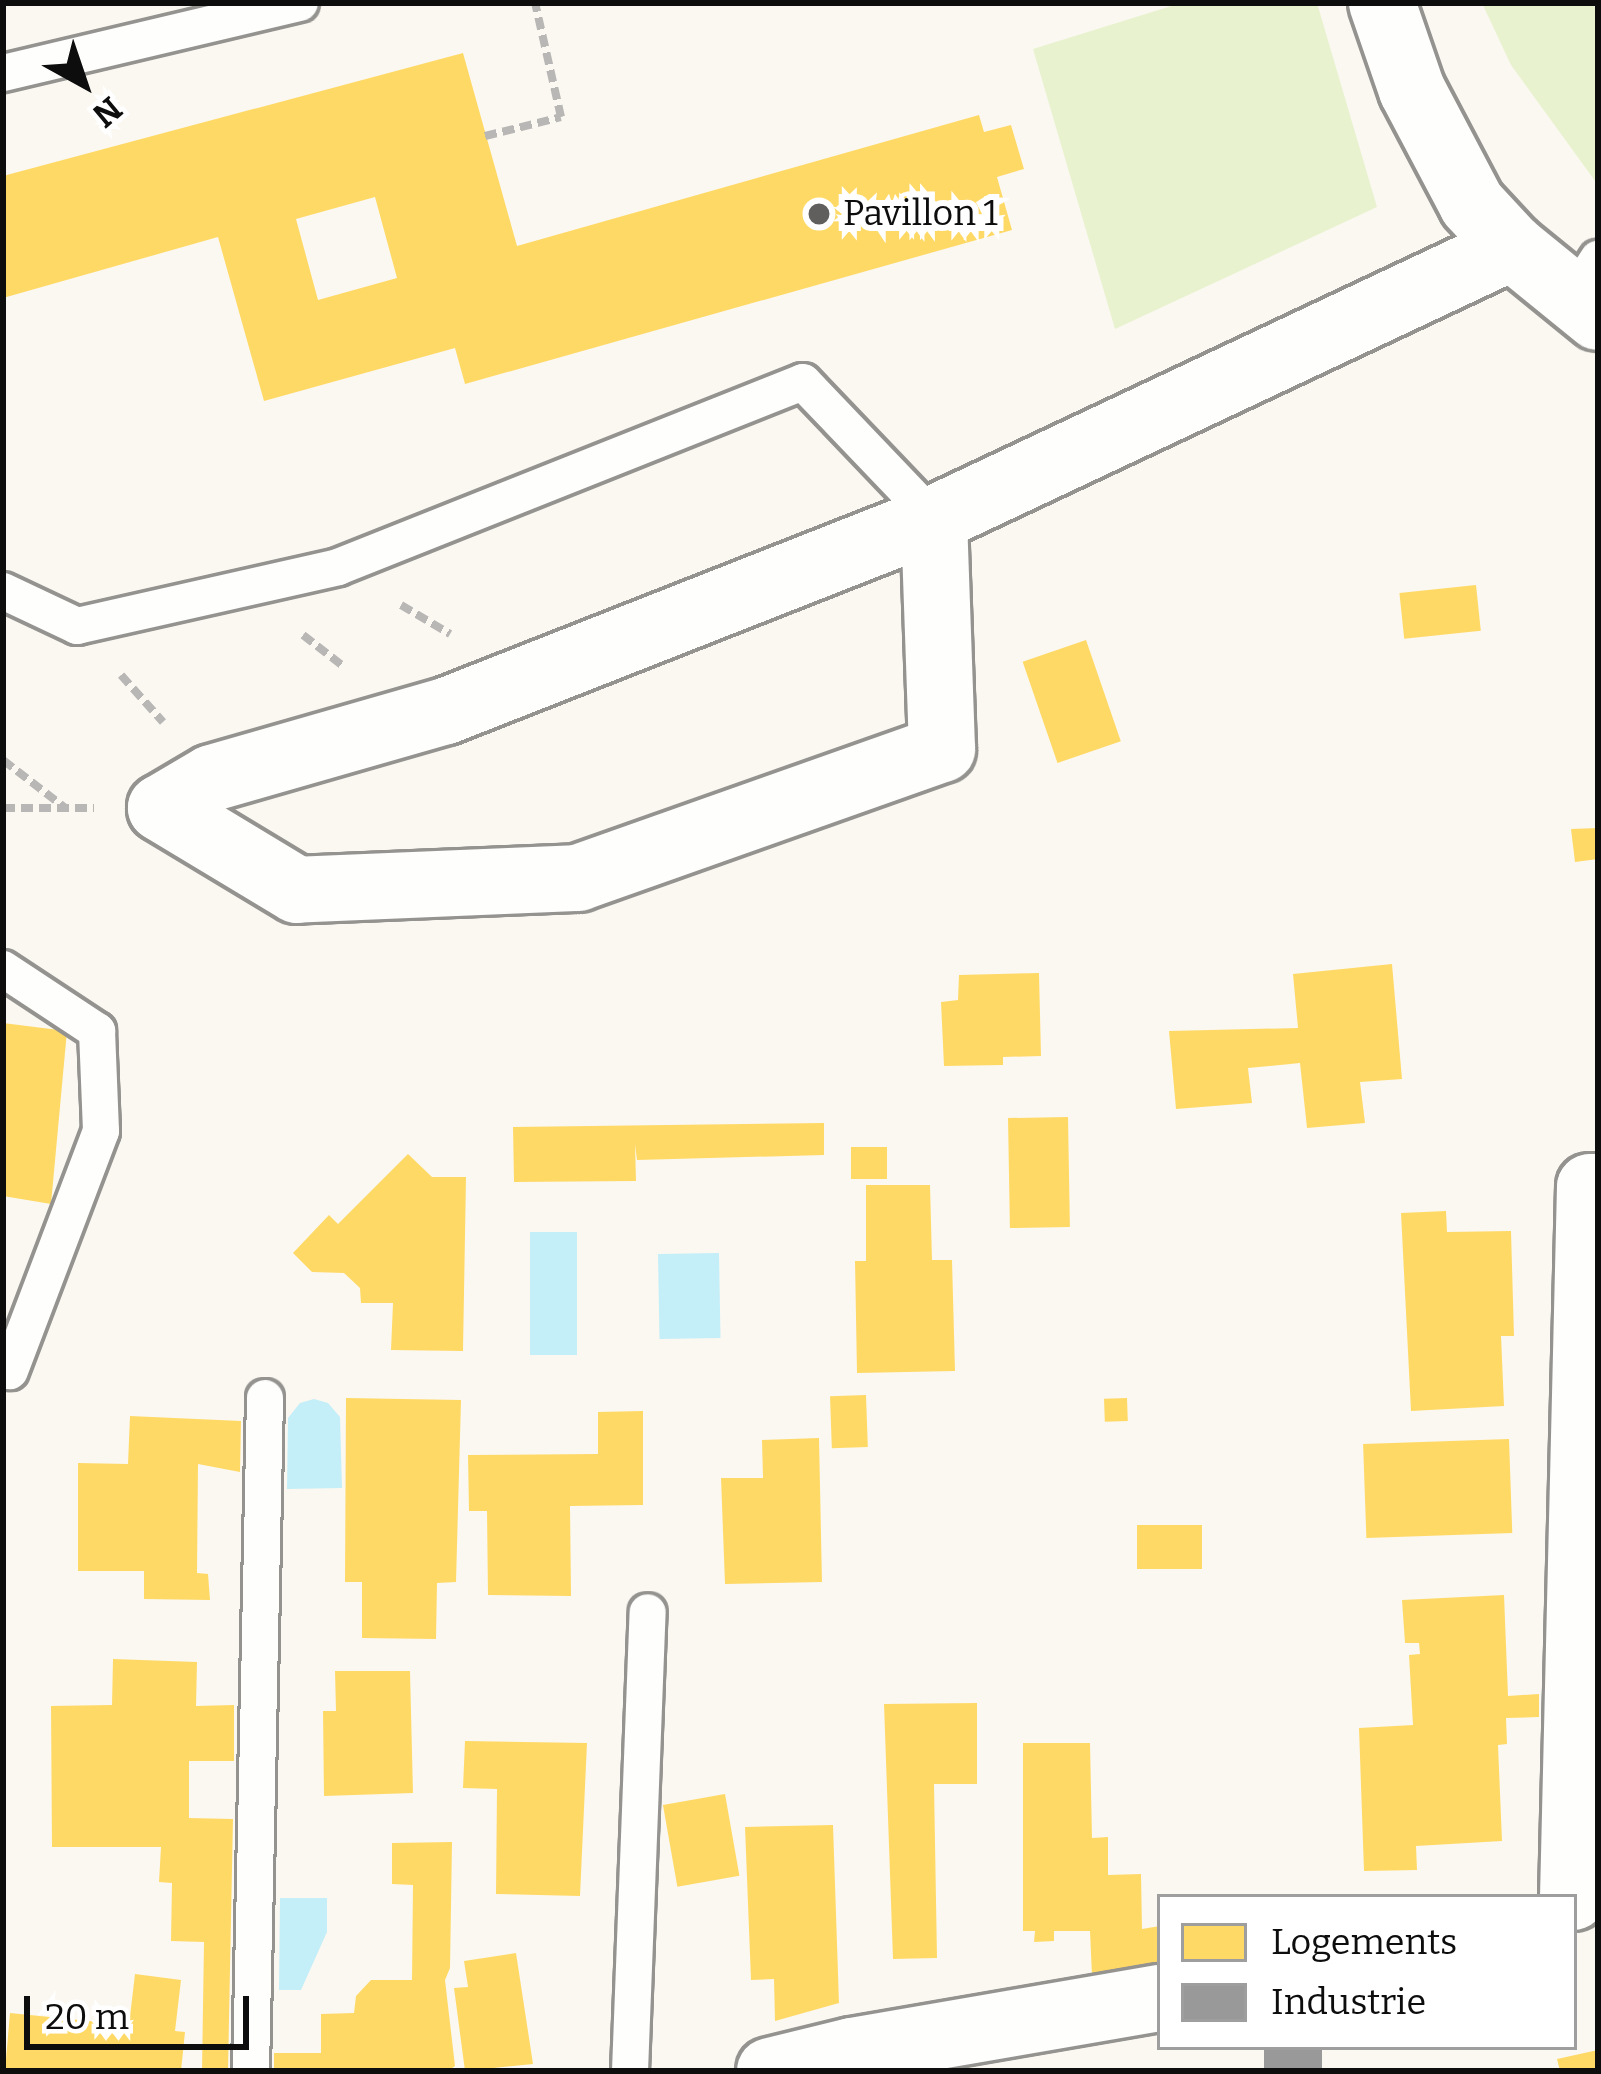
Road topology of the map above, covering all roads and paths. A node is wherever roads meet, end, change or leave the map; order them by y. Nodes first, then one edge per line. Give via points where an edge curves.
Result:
1 (300, 3) edge
2 (535, 3) edge
3 (1382, 3) edge
4 (3, 73) edge
5 (485, 136) dead end
6 (1512, 247) junction
7 (1590, 291) edge
8 (934, 519) junction
9 (338, 567) junction
10 (244, 590) junction
11 (3, 591) edge
12 (77, 626) junction
13 (525, 679) junction
14 (415, 721) junction
15 (3, 760) edge
16 (186, 793) junction
17 (3, 808) edge
18 (65, 808) junction
19 (3, 970) edge
20 (1598, 1187) edge
21 (10, 1371) dead end
22 (265, 1398) dead end
23 (649, 1612) dead end
24 (1573, 1894) edge
25 (1157, 2000) edge
26 (251, 2071) edge
27 (630, 2071) edge
28 (770, 2071) edge

1 - 4 lane
2 - 5 path via 561,117
3 - 6 street via 1441,152 1472,204
6 - 7 street
6 - 8 street
8 - 9 lane via 803,382
8 - 13 street
8 - 16 street via 942,749 578,878 297,890
9 - 10 lane
9 - 13 path
10 - 12 lane
10 - 14 path
11 - 12 lane
12 - 16 path
13 - 14 street
14 - 16 street
15 - 18 path
16 - 18 path
17 - 18 path
19 - 21 lane via 97,1031 100,1131
20 - 24 street via 1590,1187
22 - 26 lane
23 - 27 lane
25 - 28 street

